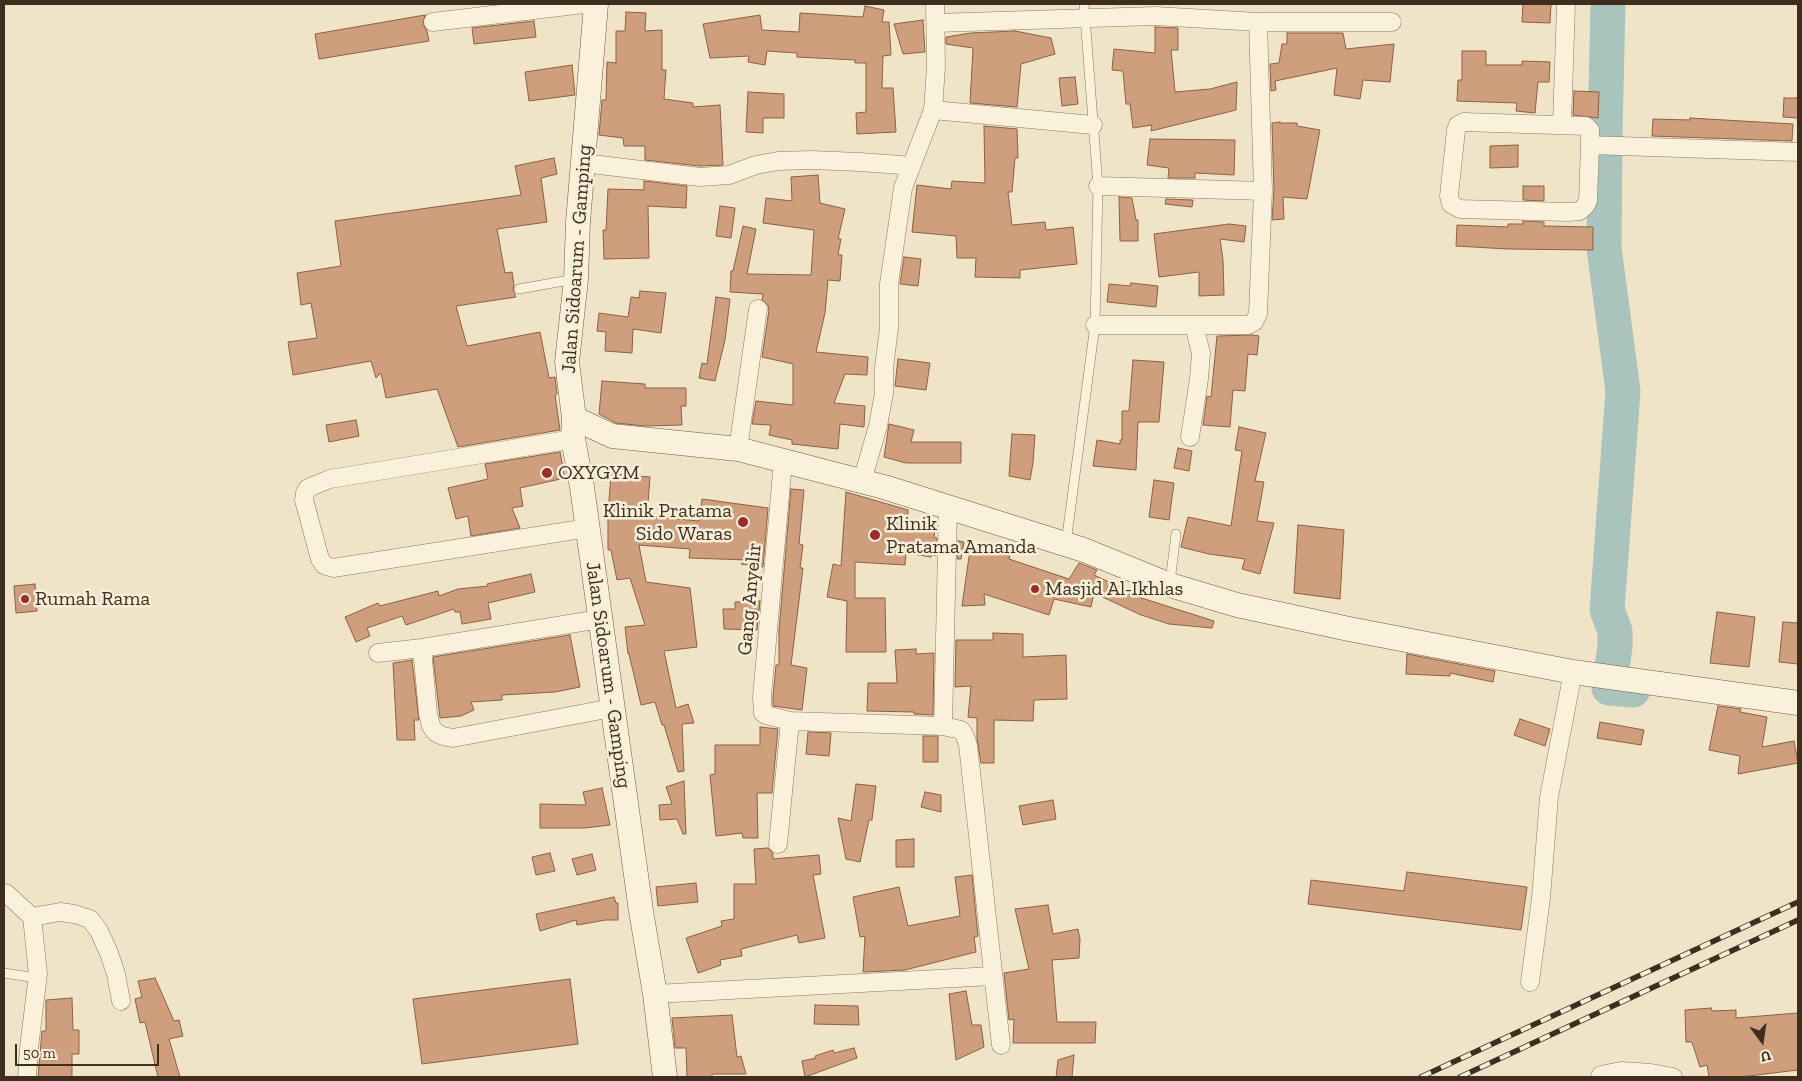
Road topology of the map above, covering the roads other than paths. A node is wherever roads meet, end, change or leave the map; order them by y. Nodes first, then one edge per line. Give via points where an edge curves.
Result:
1 (584, 4) edge
2 (596, 4) edge
3 (935, 4) edge
4 (1566, 4) edge
5 (1085, 12) edge
6 (432, 22) dead end
7 (1258, 22) junction
8 (1392, 22) dead end
9 (936, 23) junction
10 (933, 110) junction
11 (1562, 124) junction
12 (1093, 125) junction
13 (1600, 145) junction
14 (1798, 152) edge
15 (583, 163) junction
16 (911, 167) junction
17 (1098, 186) junction
18 (1264, 191) junction
19 (576, 279) junction
20 (519, 288) dead end
21 (758, 309) dead end
22 (1095, 325) junction
23 (1194, 325) junction
24 (612, 436) junction
25 (575, 437) junction
26 (1190, 437) dead end
27 (738, 449) junction
28 (783, 461) junction
29 (862, 481) junction
30 (948, 506) junction
31 (588, 528) junction
32 (1176, 534) dead end
33 (1066, 545) junction
34 (1170, 585) junction
35 (600, 619) junction
36 (422, 648) junction
37 (378, 653) dead end
38 (1573, 672) junction
39 (1798, 703) edge
40 (612, 708) junction
41 (790, 721) junction
42 (943, 726) junction
43 (778, 844) dead end
44 (4, 893) edge
45 (32, 916) junction
46 (4, 973) edge
47 (993, 976) junction
48 (37, 978) junction
49 (1530, 982) dead end
50 (655, 994) junction
51 (121, 1001) dead end
52 (1001, 1045) dead end
53 (28, 1077) edge
54 (665, 1077) edge
55 (1600, 1077) edge
56 (1673, 1077) edge

1 - 6 street
2 - 15 main road, Jalan Sidoarum - Gamping
3 - 9 street
4 - 11 street
5 - 7 street
5 - 9 street
5 - 12 lane
7 - 8 street
7 - 18 street
9 - 10 street
10 - 12 street
10 - 16 street
11 - 13 street via 1586,126
11 - 13 street via 1464,122 1458,125 1449,196 1451,204 1460,208 1580,211 1588,201
12 - 17 lane
13 - 14 street
15 - 16 street via 700,177 729,175 778,161 860,162
15 - 19 main road, Jalan Sidoarum - Gamping
16 - 29 street via 903,188 889,284 884,393
17 - 18 street
17 - 22 lane
18 - 23 street via 1257,318 1248,325
19 - 20 lane
19 - 25 main road, Jalan Sidoarum - Gamping via 567,362
21 - 27 street
22 - 23 street
22 - 33 lane
23 - 26 street via 1201,353
24 - 25 main road
24 - 25 main road via 596,443
24 - 27 main road
25 - 31 main road, Jalan Sidoarum - Gamping
25 - 31 street via 330,479 308,488 304,500 320,559 324,565 333,568
27 - 28 main road
28 - 29 main road
28 - 41 street, Gang Anyelir via 762,708 766,716
29 - 30 main road
30 - 33 main road
30 - 42 street
31 - 35 main road, Jalan Sidoarum - Gamping
32 - 34 lane
33 - 34 main road
34 - 38 main road via 1288,617
35 - 36 street
35 - 40 main road, Jalan Sidoarum - Gamping
36 - 37 street
36 - 40 street via 428,714 431,726 442,736 453,738
38 - 39 main road
38 - 49 street via 1549,797
40 - 50 main road, Jalan Sidoarum - Gamping
41 - 42 street
41 - 43 street
42 - 47 street via 961,730 968,745
44 - 45 street
45 - 48 street
45 - 51 street via 60,912 90,919 109,953
46 - 48 lane
47 - 50 street
47 - 52 street
48 - 53 street
50 - 54 main road, Jalan Sidoarum - Gamping
55 - 56 street via 1620,1072

